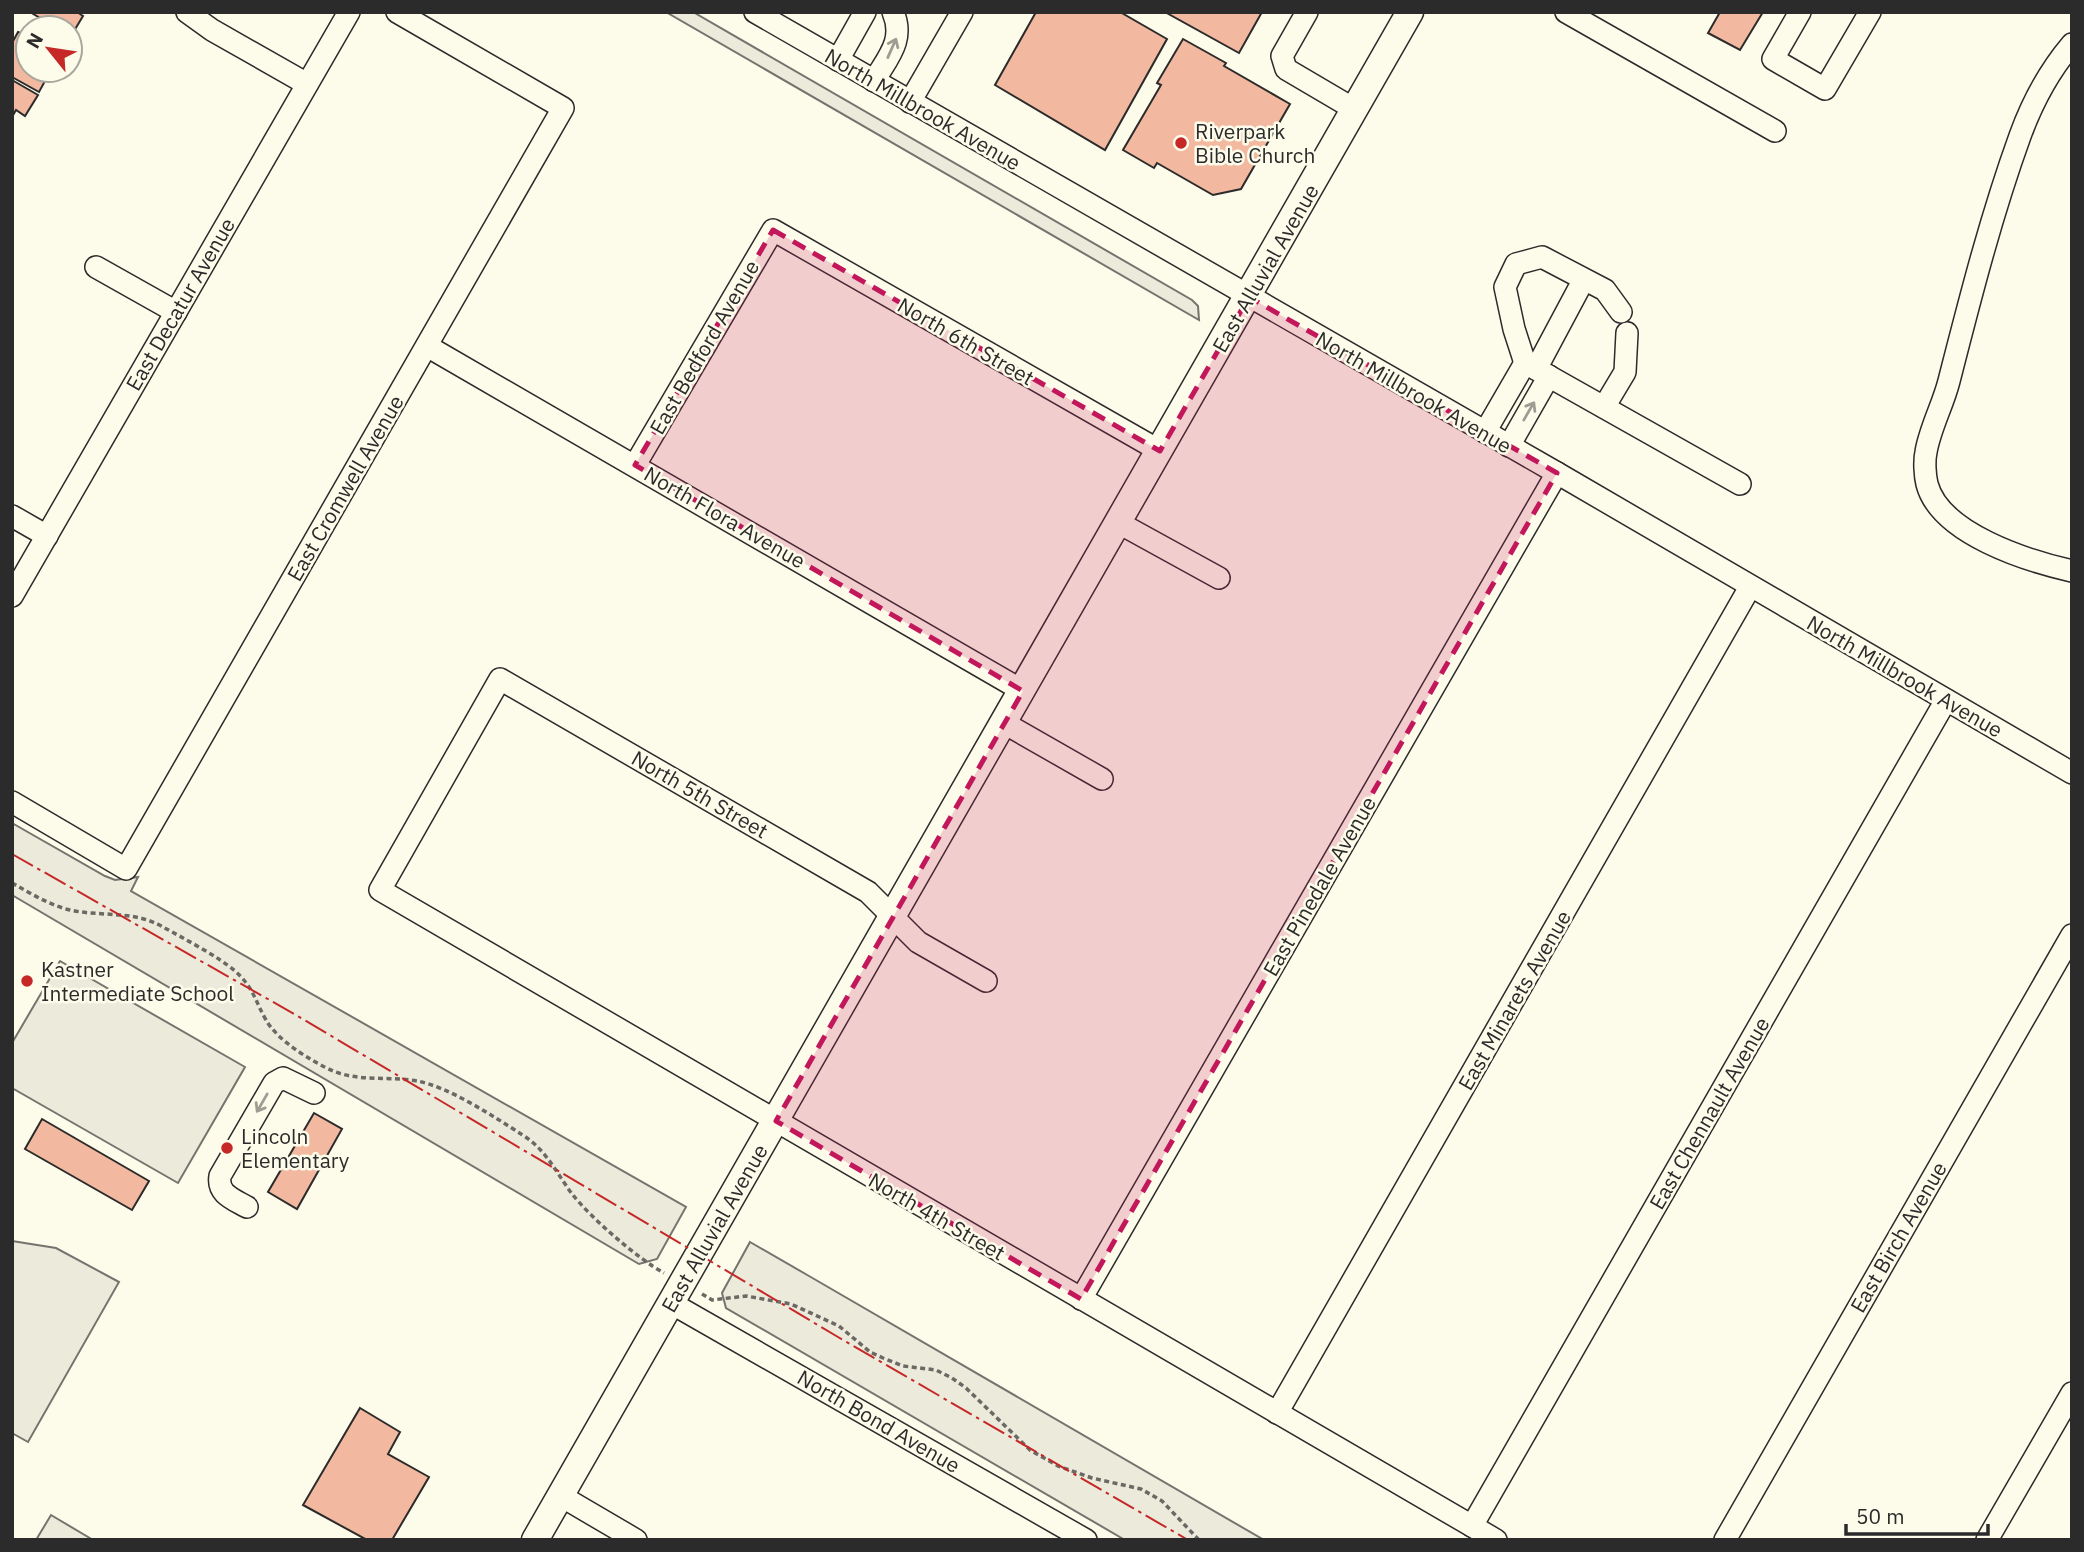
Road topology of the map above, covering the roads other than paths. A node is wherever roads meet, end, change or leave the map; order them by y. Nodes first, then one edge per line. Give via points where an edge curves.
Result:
1 (187, 12) edge
2 (349, 12) edge
3 (397, 12) edge
4 (755, 12) edge
5 (865, 12) edge
6 (893, 12) edge
7 (962, 12) edge
8 (1307, 12) edge
9 (1410, 12) edge
10 (1566, 12) edge
11 (1800, 12) edge
12 (1870, 12) edge
13 (2072, 44) edge
14 (838, 60) junction
15 (874, 81) junction
16 (307, 84) junction
17 (910, 102) junction
18 (1354, 109) junction
19 (1776, 131) dead end
20 (773, 230) joint
21 (96, 267) dead end
22 (1584, 279) junction
23 (1249, 297) junction
24 (176, 312) junction
25 (427, 346) junction
26 (1537, 369) junction
27 (1604, 407) junction
28 (1485, 432) junction
29 (1509, 446) junction
30 (1160, 452) junction
31 (635, 465) junction
32 (1556, 473) junction
33 (1740, 484) dead end
34 (12, 516) edge
35 (1119, 523) junction
36 (47, 536) junction
37 (2072, 571) edge
38 (1219, 578) dead end
39 (1750, 587) junction
40 (12, 596) edge
41 (500, 679) joint
42 (1023, 691) junction
43 (1946, 700) junction
44 (1004, 723) junction
45 (2072, 773) edge
46 (1102, 779) dead end
47 (12, 802) edge
48 (893, 917) junction
49 (2072, 934) edge
50 (986, 981) dead end
51 (314, 1093) dead end
52 (776, 1121) junction
53 (247, 1207) dead end
54 (1081, 1299) junction
55 (671, 1303) junction
56 (2072, 1393) edge
57 (1277, 1413) junction
58 (561, 1496) junction
59 (1472, 1526) junction
60 (535, 1540) edge
61 (636, 1540) edge
62 (1086, 1540) edge
63 (1496, 1540) edge
64 (1725, 1540) edge
65 (1987, 1540) edge

1 - 16 street
2 - 16 street, East Decatur Avenue
3 - 25 street, East Cromwell Avenue via 563,108
4 - 14 street, North Millbrook Avenue
5 - 14 street
15 -> 6 street via 896,44 899,26
7 - 17 street
8 - 18 street via 1282,56 1286,69
9 - 18 main road, East Alluvial Avenue
10 - 19 street
11 - 12 street via 1773,59 1825,89
13 - 37 street via 2041,89 2020,135 1925,453 1927,485 1942,510 1964,528 2008,554
14 - 15 street, North Millbrook Avenue
15 - 17 street, North Millbrook Avenue
16 - 24 street, East Decatur Avenue
17 - 23 street, North Millbrook Avenue
18 - 23 main road, East Alluvial Avenue
20 - 30 street, North 6th Street
20 - 31 street, East Bedford Avenue
21 - 24 street
22 - 26 street
22 - 26 street via 1542,257 1516,264 1505,287 1514,329
22 - 27 street via 1605,290 1624,322 1625,372
23 - 28 street, North Millbrook Avenue
23 - 30 main road, East Alluvial Avenue
24 - 36 street, East Decatur Avenue
25 - 31 street, North Flora Avenue
25 - 47 street, East Cromwell Avenue via 126,869
26 - 27 street
26 - 28 street
29 -> 26 street
27 - 33 street
28 - 29 street, North Millbrook Avenue
29 - 32 street, North Millbrook Avenue
30 - 35 main road, East Alluvial Avenue
31 - 42 street, North Flora Avenue
32 - 39 street, North Millbrook Avenue
32 - 54 street, East Pinedale Avenue
34 - 36 street
35 - 38 street
35 - 42 main road, East Alluvial Avenue
36 - 40 street, East Decatur Avenue
39 - 43 street, North Millbrook Avenue
39 - 57 street, East Minarets Avenue
41 - 48 street, North 5th Street via 867,891
41 - 52 street, North 4th Street via 380,890
42 - 44 main road, East Alluvial Avenue
43 - 45 street, North Millbrook Avenue
43 - 59 street, East Chennault Avenue
44 - 46 street
44 - 48 main road, East Alluvial Avenue
48 - 50 street via 918,942
48 - 52 main road, East Alluvial Avenue
49 - 64 street, East Birch Avenue
51 -> 53 street via 283,1078 267,1094 220,1176 224,1194
52 - 54 street, North 4th Street
52 - 55 main road, East Alluvial Avenue
54 - 57 street, North 4th Street
55 - 58 main road, East Alluvial Avenue
55 - 62 street, North Bond Avenue
56 - 65 street
57 - 59 street, North 4th Street
58 - 60 main road, East Alluvial Avenue
58 - 61 street
59 - 63 street, North 4th Street

